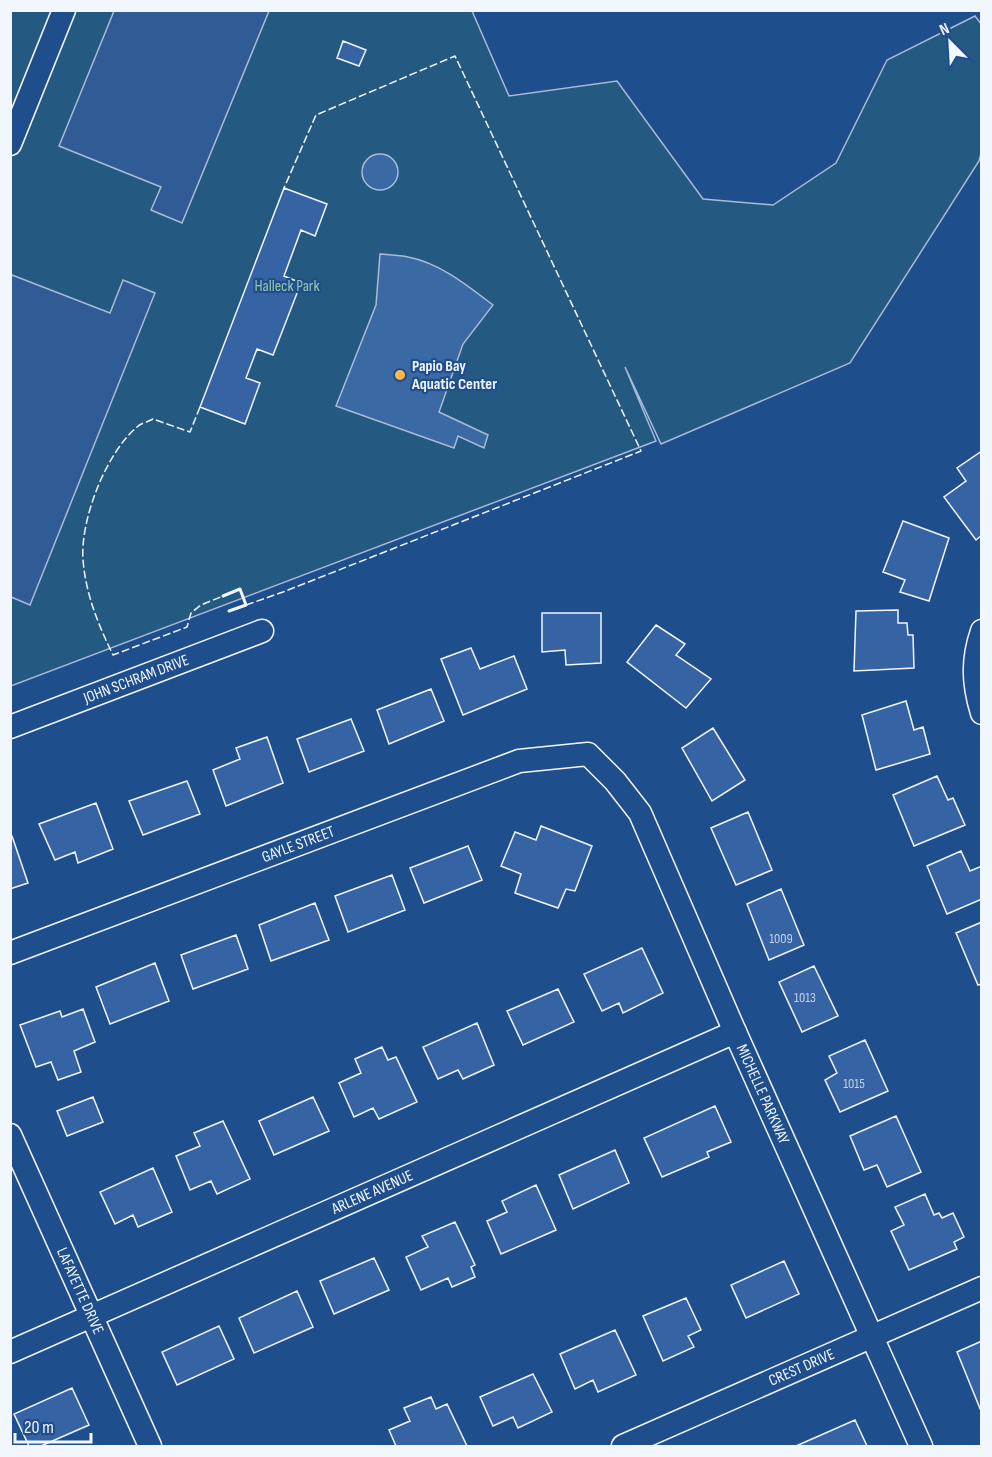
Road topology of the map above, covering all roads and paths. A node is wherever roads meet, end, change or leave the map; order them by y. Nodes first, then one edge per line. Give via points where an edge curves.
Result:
1 (64, 10) edge
2 (10, 144) edge
3 (262, 631) dead end
4 (979, 638) edge
5 (981, 713) edge
6 (10, 727) edge
7 (588, 754) joint
8 (10, 953) edge
9 (735, 1032) junction
10 (10, 1135) edge
11 (981, 1288) edge
12 (92, 1316) junction
13 (871, 1337) junction
14 (10, 1352) edge
15 (150, 1446) edge
16 (623, 1446) edge
17 (921, 1446) edge

1 - 2 street
3 - 6 street, JOHN SCHRAM DRIVE
4 - 5 street via 973,668
7 - 8 street, GAYLE STREET via 519,761
7 - 9 street, MICHELLE PARKWAY via 640,813
9 - 12 street, ARLENE AVENUE
9 - 13 street, MICHELLE PARKWAY
10 - 12 street, LAFAYETTE DRIVE
11 - 13 street, CREST DRIVE
12 - 14 street, ARLENE AVENUE
12 - 15 street, LAFAYETTE DRIVE
13 - 16 street, CREST DRIVE
13 - 17 street, MICHELLE PARKWAY

